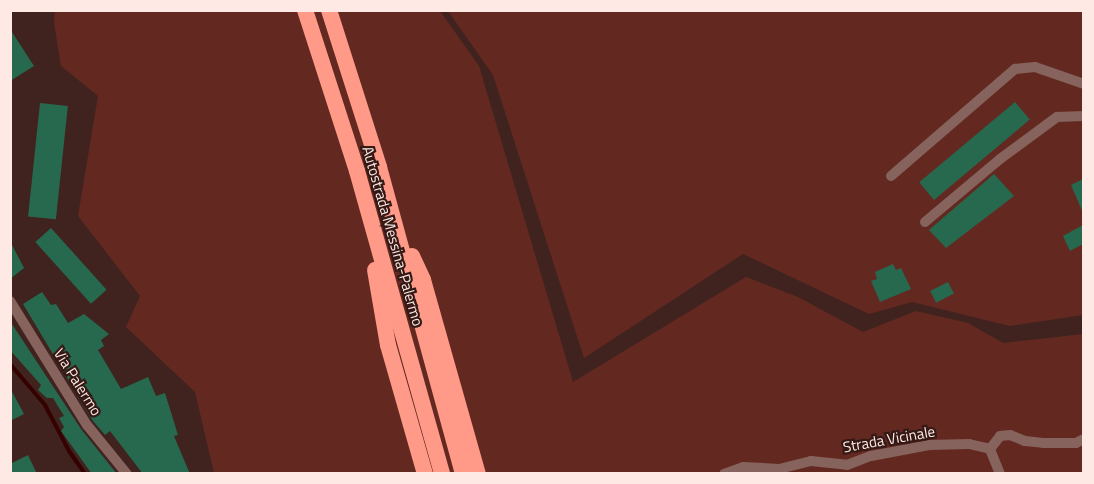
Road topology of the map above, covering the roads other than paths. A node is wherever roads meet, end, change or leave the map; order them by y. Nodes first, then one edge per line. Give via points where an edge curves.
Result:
1 (305, 10) edge
2 (329, 10) edge
3 (1083, 84) edge
4 (1083, 116) edge
5 (891, 176) dead end
6 (393, 217) junction
7 (925, 222) dead end
8 (371, 224) junction
9 (10, 301) edge
10 (1083, 439) edge
11 (990, 449) junction
12 (461, 467) edge
13 (435, 472) edge
14 (127, 474) edge
15 (478, 474) edge
16 (724, 474) edge
17 (1000, 474) edge

1 - 8 highway, Autostrada Messina-Palermo
2 - 6 highway, Autostrada Messina-Palermo
3 - 5 street via 1035,67 1015,69
4 - 7 street via 1057,117
6 - 12 highway, Autostrada Messina-Palermo
6 - 15 highway via 423,279
8 - 13 highway, Autostrada Messina-Palermo
8 - 13 highway via 372,254 388,345 419,454
9 - 14 street, Via Palermo via 87,425
10 - 11 street via 1076,443 1043,443 999,436
11 - 16 street, Strada Vicinale via 969,444 929,445 871,456 847,465 811,461 780,469 743,467
11 - 17 street

